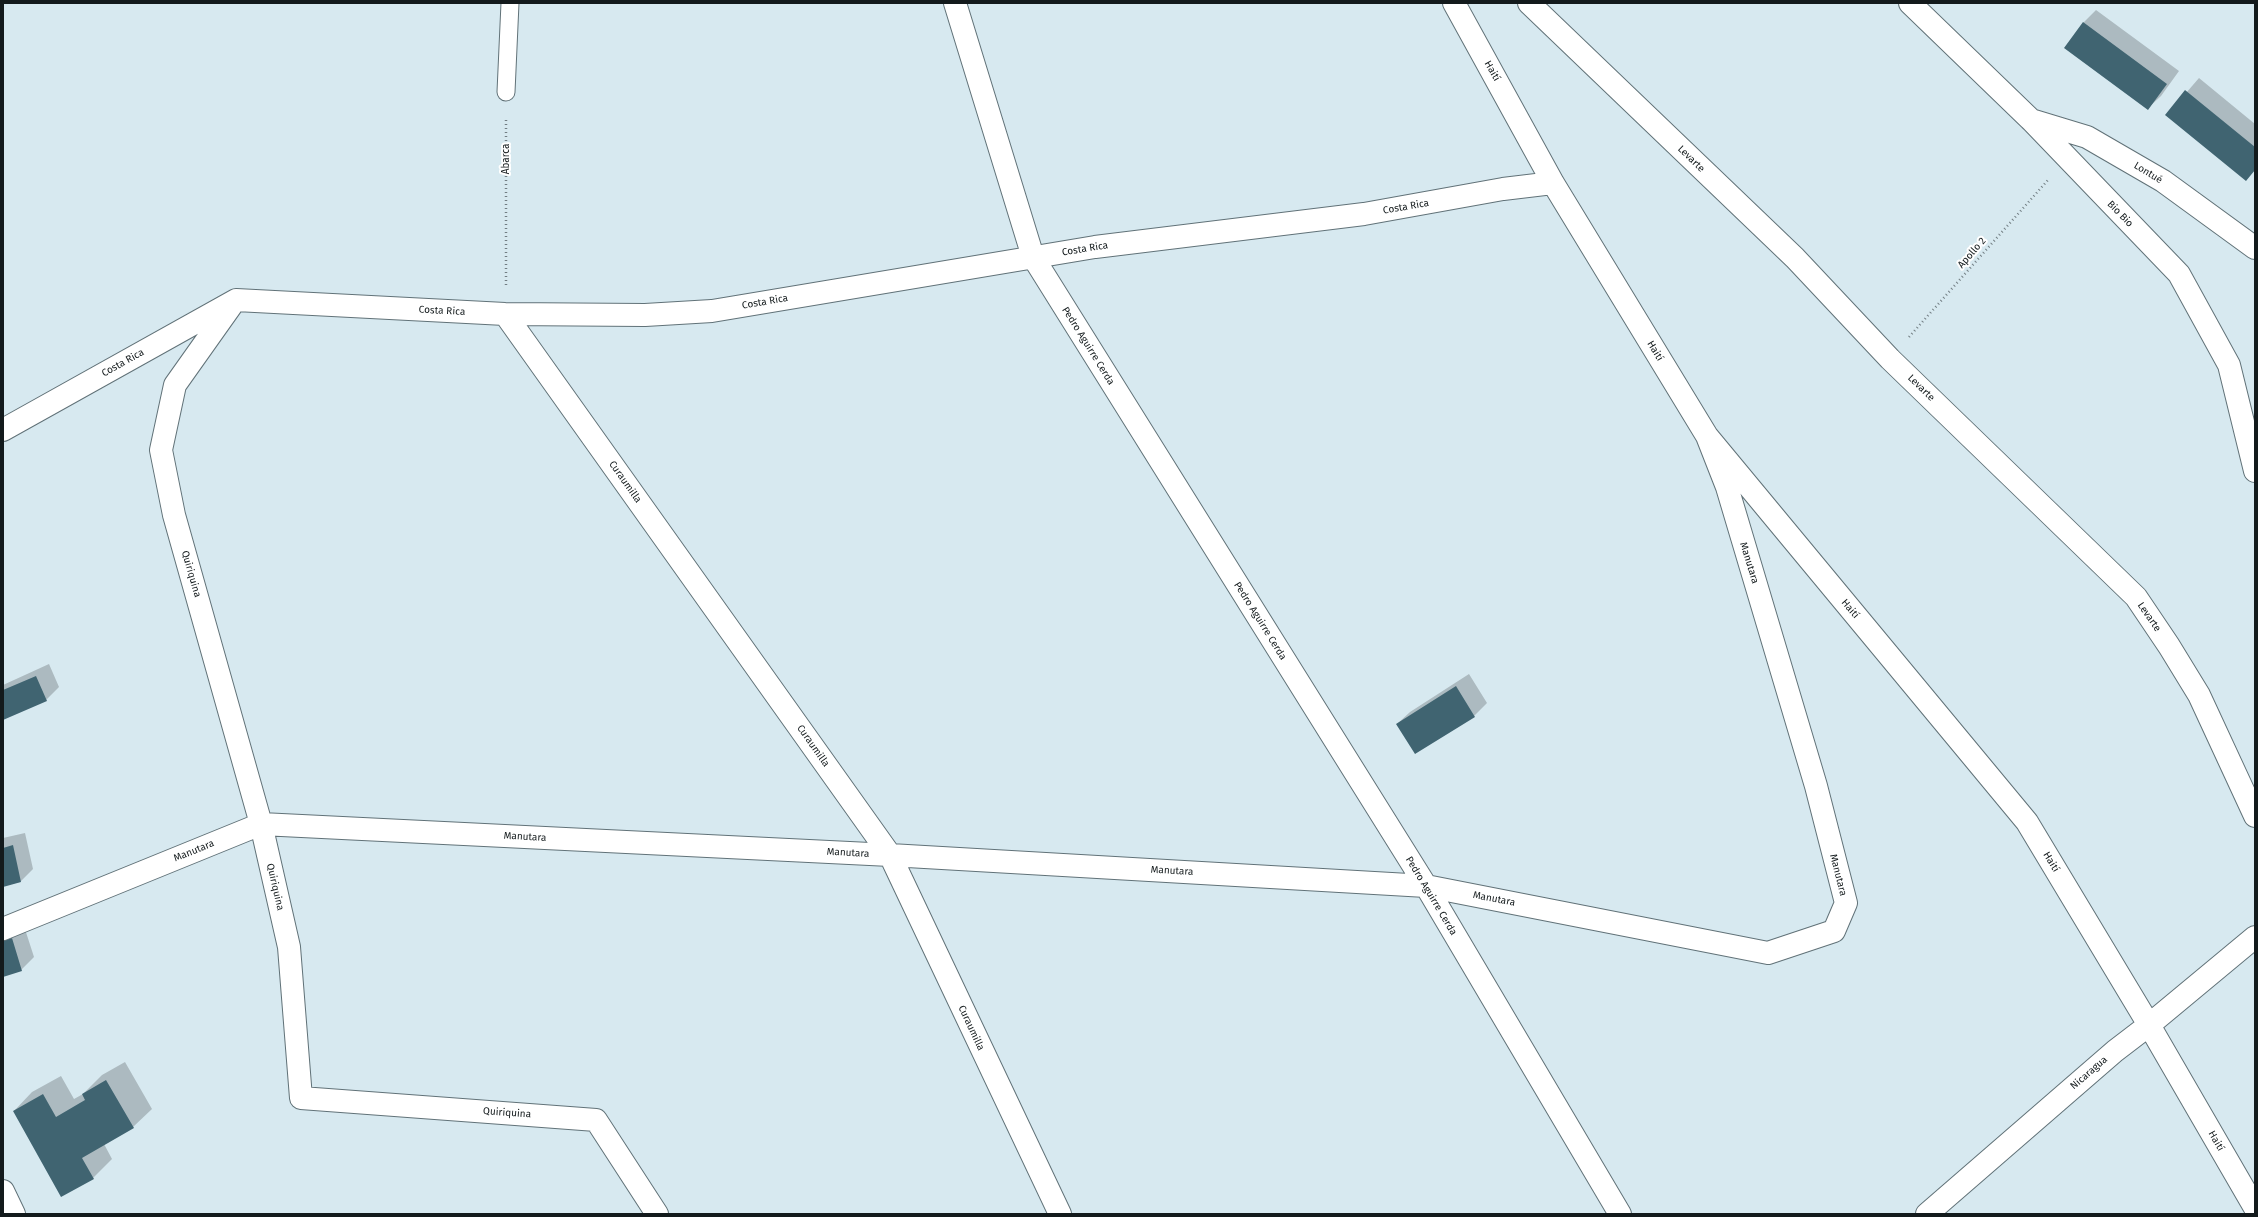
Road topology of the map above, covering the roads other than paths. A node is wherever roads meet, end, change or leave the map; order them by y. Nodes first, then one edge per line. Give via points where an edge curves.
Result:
1 (510, 3) edge
2 (955, 3) edge
3 (1454, 3) edge
4 (1529, 3) edge
5 (1910, 3) edge
6 (506, 92) road end
7 (2030, 119) junction
8 (1553, 183) junction
9 (2255, 248) edge
10 (1033, 257) junction
11 (236, 300) junction
12 (506, 314) junction
13 (3, 430) edge
14 (1707, 436) junction
15 (2255, 471) edge
16 (2255, 816) edge
17 (261, 824) junction
18 (890, 855) junction
19 (1426, 886) junction
20 (3, 929) edge
21 (2255, 937) edge
22 (2149, 1025) junction
23 (3, 1190) edge
24 (2255, 1208) edge
25 (14, 1214) edge
26 (657, 1214) edge
27 (1060, 1214) edge
28 (1620, 1214) edge
29 (1927, 1214) edge

1 - 6 lane
2 - 10 street, Pedro Aguirre Cerda
3 - 8 street, Haití
4 - 16 street, Levarte via 1795,258 1890,359 2136,597 2199,695
5 - 7 street, Bio Bio
7 - 9 street, Lontué via 2087,137 2162,181
7 - 15 street, Bio Bio via 2179,274 2229,365
8 - 10 street, Costa Rica via 1503,189 1364,214 1218,230
8 - 14 street, Haití
10 - 12 street, Costa Rica via 712,311 645,315
10 - 19 street, Pedro Aguirre Cerda
11 - 12 street, Costa Rica
11 - 13 street, Costa Rica
11 - 17 street, Quiriquina via 175,385 161,450 174,515
12 - 18 street, Curaumilla
14 - 19 street, Manutara via 1727,487 1818,793 1846,903 1834,931 1768,953
14 - 22 street, Haití via 2027,822
17 - 18 street, Manutara
17 - 20 street, Manutara
17 - 26 street, Quiriquina via 289,947 301,1098 596,1120
18 - 19 street, Manutara
18 - 27 street, Curaumilla
19 - 28 street, Pedro Aguirre Cerda
21 - 22 street, Nicaragua
22 - 24 street, Haití
22 - 29 street, Nicaragua via 2115,1051
23 - 25 street

